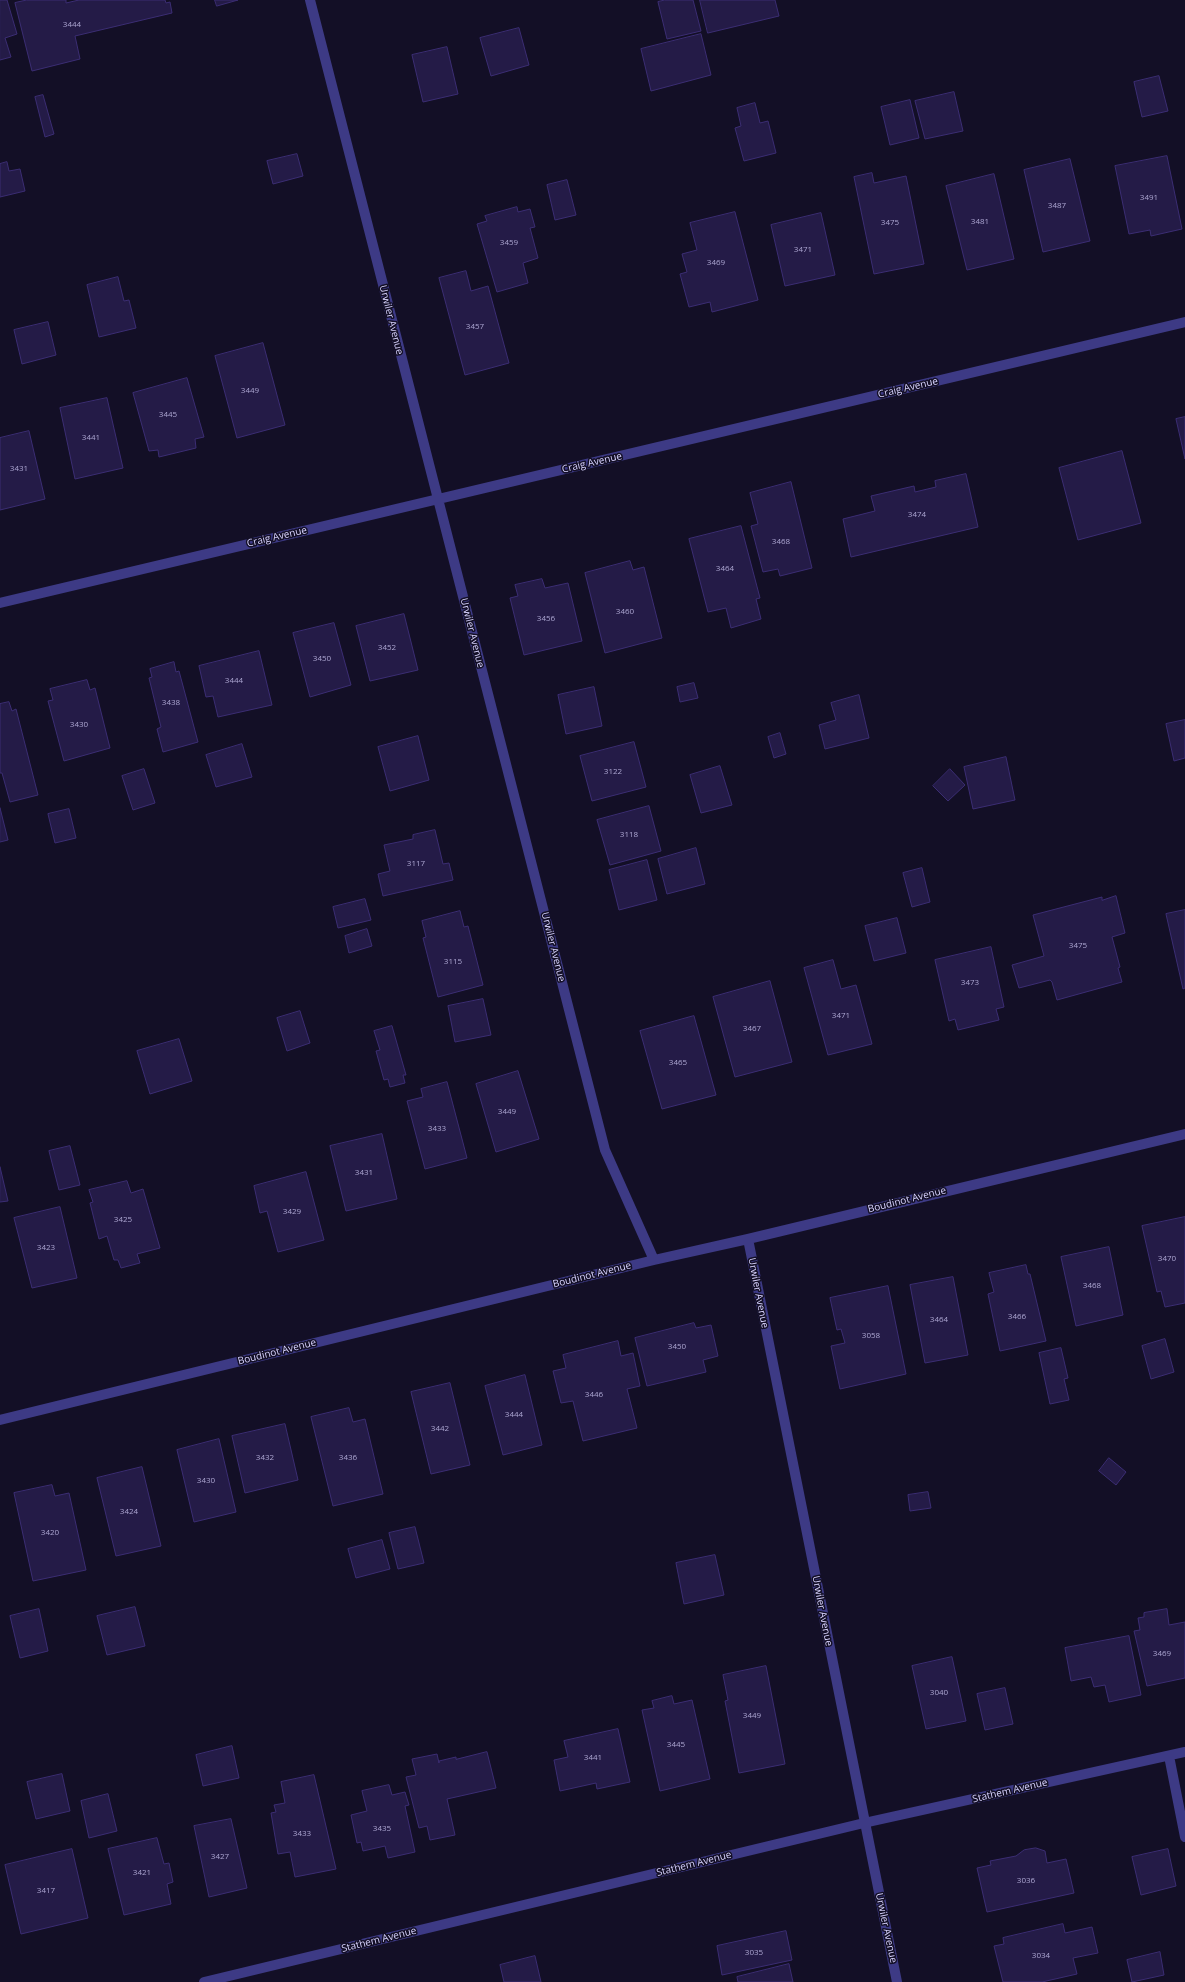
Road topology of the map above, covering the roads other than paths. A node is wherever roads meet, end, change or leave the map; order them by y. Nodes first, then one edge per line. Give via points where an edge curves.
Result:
1 (310, 0) edge
2 (1185, 322) edge
3 (437, 499) junction
4 (0, 603) edge
5 (1185, 1134) edge
6 (748, 1239) junction
7 (654, 1260) junction
8 (0, 1420) edge
9 (1185, 1752) edge
10 (1169, 1756) junction
11 (864, 1824) junction
12 (1185, 1837) edge
13 (236, 1978) edge
14 (204, 1982) edge
15 (897, 1982) edge

1 - 3 street, Urwiler Avenue
2 - 3 street, Craig Avenue
3 - 4 street, Craig Avenue
3 - 7 street, Urwiler Avenue via 605,1150
5 - 6 street, Boudinot Avenue
6 - 7 street, Boudinot Avenue
6 - 11 street, Urwiler Avenue
7 - 8 street, Boudinot Avenue
9 - 10 street, Stathem Avenue
10 - 11 street, Stathem Avenue
10 - 12 street
11 - 13 street, Stathem Avenue
11 - 15 street, Urwiler Avenue
13 - 14 street, Stathem Avenue

